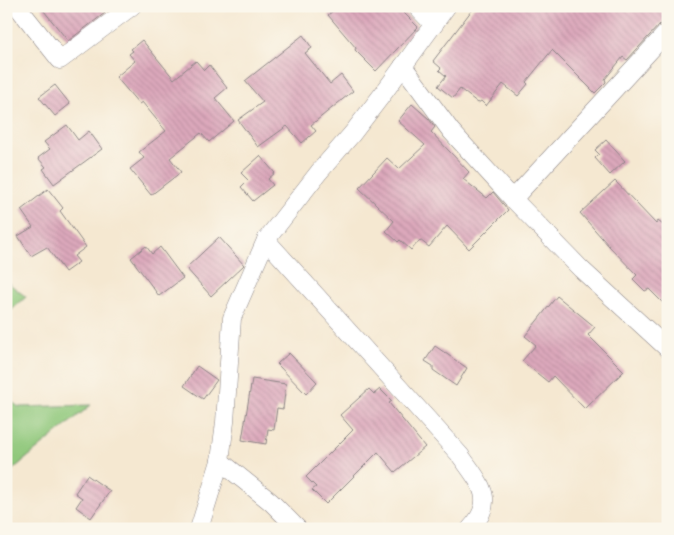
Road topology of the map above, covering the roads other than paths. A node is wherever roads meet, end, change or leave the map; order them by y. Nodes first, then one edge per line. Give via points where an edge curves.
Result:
1 (17, 6) edge
2 (132, 6) edge
3 (416, 6) edge
4 (447, 6) edge
5 (434, 25) junction
6 (668, 31) edge
7 (403, 66) junction
8 (513, 199) junction
9 (266, 240) junction
10 (668, 348) edge
11 (220, 461) junction
12 (199, 529) edge
13 (298, 529) edge
14 (470, 529) edge

1 - 2 street via 60,60
3 - 5 street
4 - 5 street
5 - 7 street
6 - 8 street
7 - 8 street via 451,131
7 - 9 street
8 - 10 street via 581,269
9 - 11 street via 232,318
9 - 14 street via 460,455 479,482 486,502 483,514
11 - 12 street
11 - 13 street via 271,502

